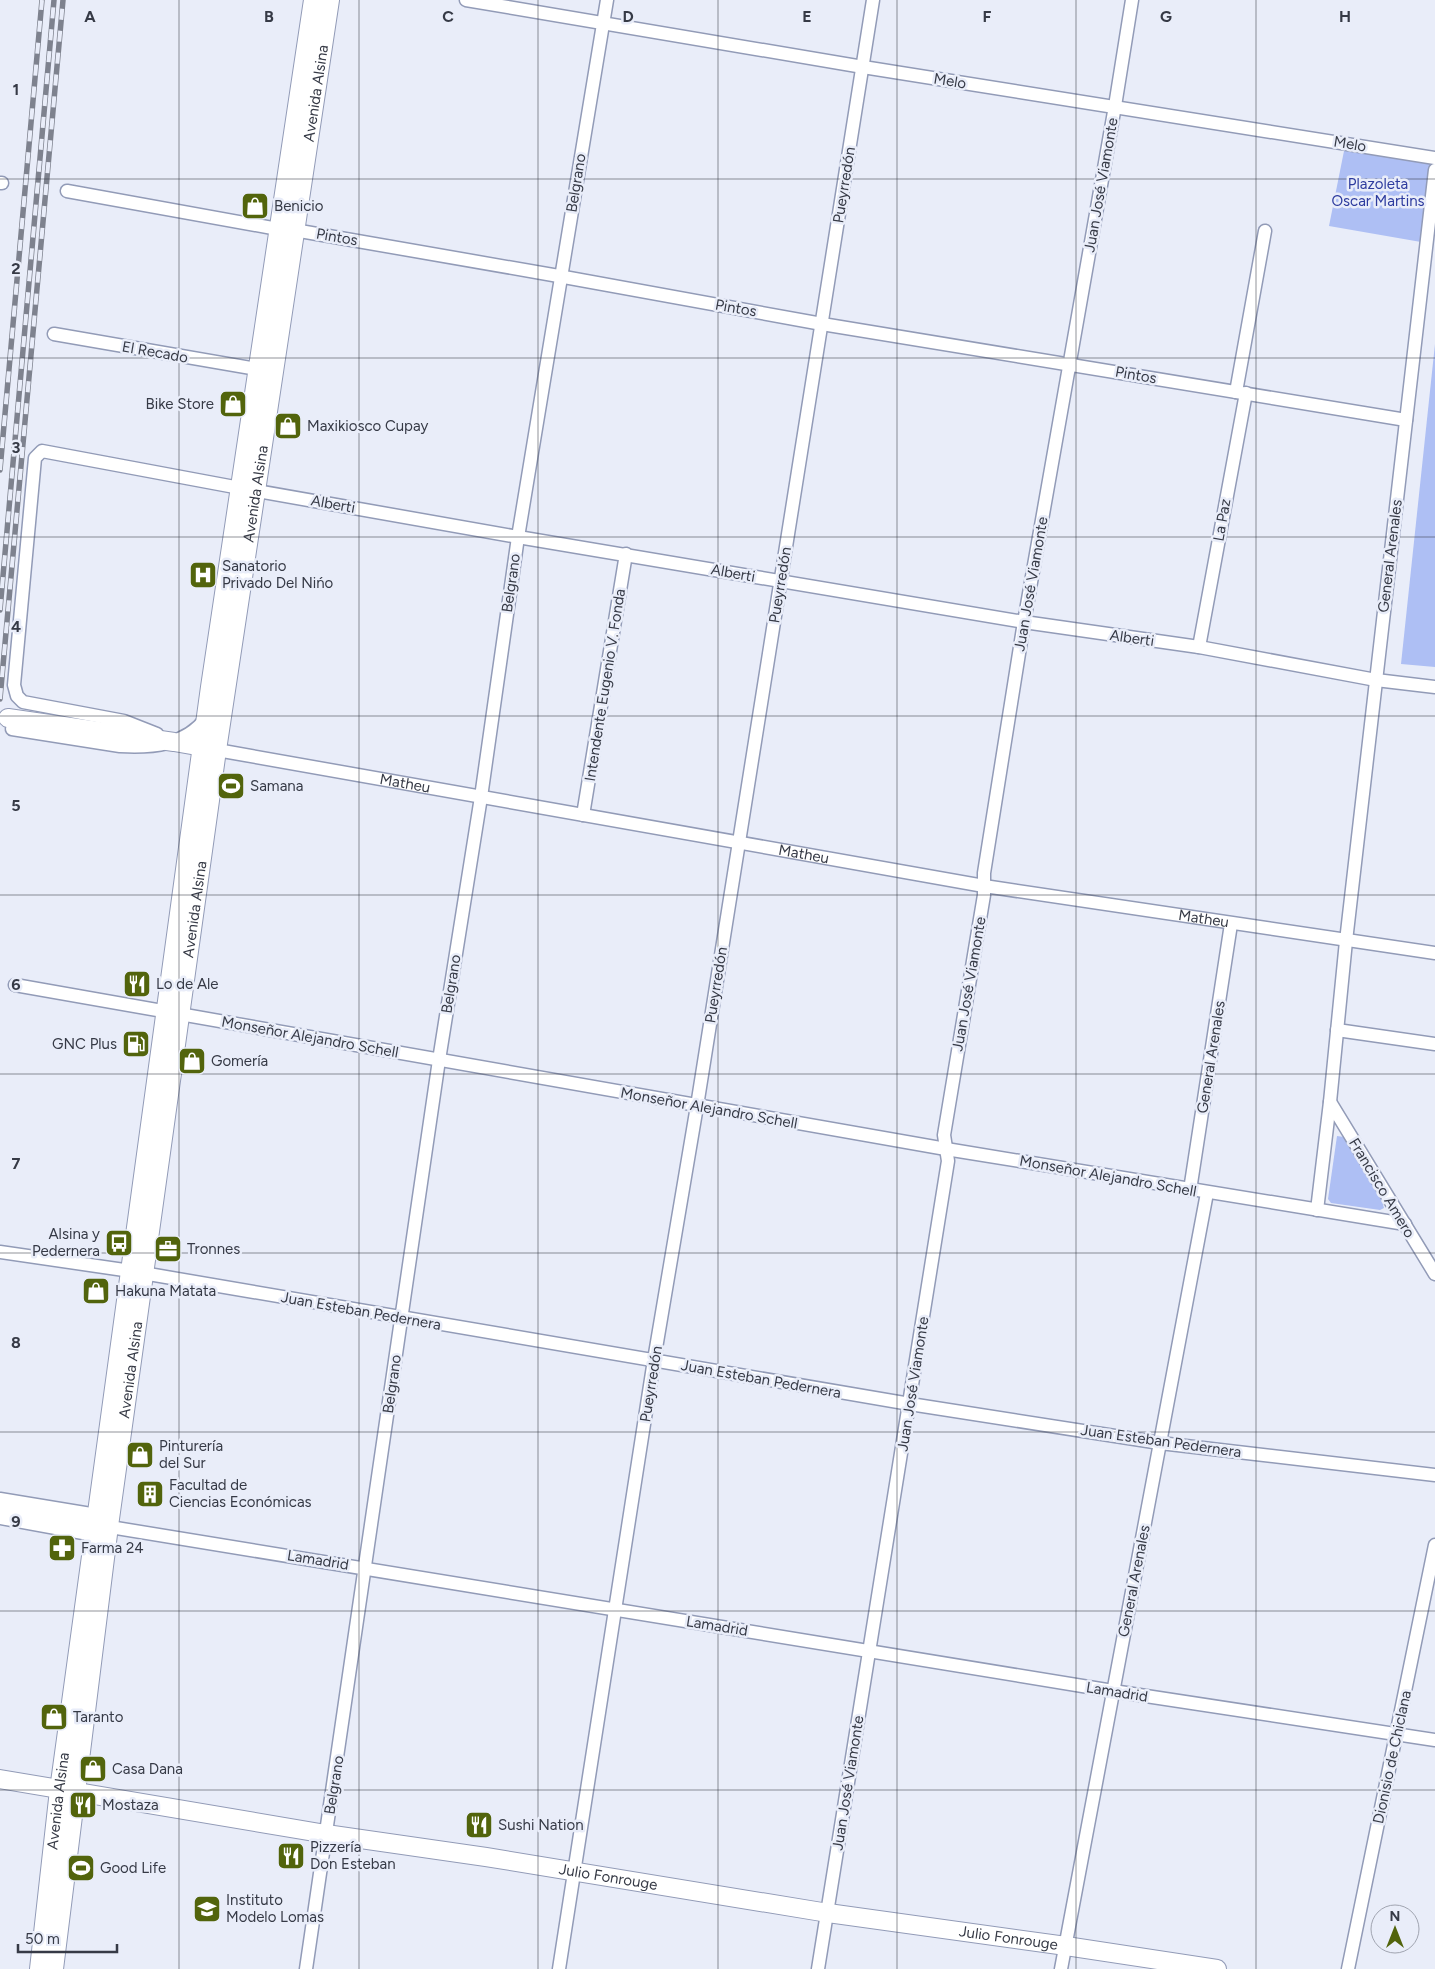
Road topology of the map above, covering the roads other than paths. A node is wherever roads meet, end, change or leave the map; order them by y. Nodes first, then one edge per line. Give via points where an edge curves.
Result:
1 (313, 0) edge
2 (330, 0) edge
3 (466, 0) edge
4 (607, 0) edge
5 (873, 0) edge
6 (1132, 0) edge
7 (603, 22) junction
8 (863, 67) junction
9 (1115, 106) junction
10 (1435, 158) edge
11 (1435, 170) edge
12 (67, 191) dead end
13 (286, 229) junction
14 (1265, 231) dead end
15 (561, 276) junction
16 (822, 324) junction
17 (54, 334) dead end
18 (1069, 363) junction
19 (257, 369) junction
20 (1241, 392) junction
21 (1406, 420) junction
22 (248, 490) junction
23 (518, 537) junction
24 (626, 554) junction
25 (781, 581) junction
26 (1024, 622) junction
27 (1199, 648) junction
28 (1376, 680) junction
29 (1435, 687) edge
30 (22, 702) joint
31 (206, 718) junction
32 (10, 724) dead end
33 (174, 742) junction
34 (210, 748) junction
35 (199, 772) junction
36 (481, 797) junction
37 (583, 815) junction
38 (738, 844) junction
39 (984, 886) junction
40 (1231, 924) junction
41 (1346, 941) junction
42 (1435, 953) edge
43 (15, 985) dead end
44 (174, 1012) junction
45 (1337, 1030) junction
46 (1435, 1044) edge
47 (439, 1060) junction
48 (1330, 1102) junction
49 (697, 1106) junction
50 (946, 1149) junction
51 (1190, 1190) junction
52 (1207, 1193) junction
53 (1317, 1210) junction
54 (1405, 1224) junction
55 (0, 1252) edge
56 (137, 1273) junction
57 (1435, 1274) edge
58 (402, 1318) junction
59 (654, 1360) junction
60 (910, 1404) junction
61 (1160, 1443) junction
62 (1435, 1475) edge
63 (0, 1499) edge
64 (0, 1509) edge
65 (0, 1518) edge
66 (99, 1525) junction
67 (1435, 1545) edge
68 (366, 1568) junction
69 (616, 1609) junction
70 (868, 1651) junction
71 (1113, 1691) junction
72 (1397, 1734) junction
73 (1435, 1740) edge
74 (0, 1779) edge
75 (67, 1791) junction
76 (326, 1834) junction
77 (575, 1871) junction
78 (828, 1913) junction
79 (1066, 1946) junction
80 (39, 1969) edge
81 (54, 1969) edge
82 (306, 1969) edge
83 (559, 1969) edge
84 (818, 1969) edge
85 (1062, 1969) edge
86 (1217, 1969) edge
87 (1348, 1969) edge

1 - 13 main road, Avenida Alsina
2 - 13 main road, Avenida Alsina
3 - 7 street, Melo
4 - 7 street, Belgrano
5 - 8 street, Pueyrredón
6 - 9 street, Juan José Viamonte
7 - 8 street, Melo
7 - 15 street, Belgrano
8 - 9 street, Melo
8 - 16 street, Pueyrredón
9 - 10 street, Melo
9 - 18 street, Juan José Viamonte
11 - 21 street, General Arenales
12 - 13 street, Pintos
13 - 15 street, Pintos
13 - 19 main road, Avenida Alsina
13 - 22 main road, Avenida Alsina
14 - 20 street, La Paz
15 - 16 street, Pintos
15 - 23 street, Belgrano
16 - 18 street, Pintos
16 - 25 street, Pueyrredón
17 - 19 street, El Recado
18 - 20 street, Pintos
18 - 26 street, Juan José Viamonte
19 - 22 main road, Avenida Alsina
20 - 21 street, Pintos
20 - 27 street, La Paz
21 - 28 street, General Arenales
22 - 23 street, Alberti
22 - 30 street, Alberti via 42,451 35,458 14,685
22 - 31 main road, Avenida Alsina
22 - 34 main road, Avenida Alsina
23 - 24 street, Alberti
23 - 36 street, Belgrano
24 - 25 street, Alberti
24 - 37 street, Intendente Eugenio V. Fonda
25 - 26 street, Alberti
25 - 38 street, Pueyrredón
26 - 27 street, Alberti
26 - 39 street, Juan José Viamonte
27 - 28 street, Alberti
28 - 29 street, Alberti
28 - 41 street, General Arenales
30 - 33 street, Matheu via 124,721
31 - 33 street via 193,733
31 - 34 main road, Avenida Alsina
32 - 33 main road, Matheu
33 - 34 main road, Matheu
33 - 35 street, Matheu via 191,754
34 - 35 main road, Avenida Alsina
34 - 36 street, Matheu
34 - 44 main road, Avenida Alsina
35 - 44 main road, Avenida Alsina
36 - 37 street, Matheu
36 - 47 street, Belgrano
37 - 38 street, Matheu
38 - 39 street, Matheu
38 - 49 street, Pueyrredón
39 - 40 street, Matheu
39 - 50 street, Juan José Viamonte via 944,1135
40 - 41 street, Matheu
40 - 51 street, General Arenales
41 - 42 street, Matheu
41 - 45 street, Francisco Amero
43 - 44 street, Monseñor Alejandro Schell
44 - 47 street, Monseñor Alejandro Schell
44 - 56 main road, Avenida Alsina
45 - 46 street
45 - 48 street, Francisco Amero
47 - 49 street, Monseñor Alejandro Schell
47 - 58 street, Belgrano
48 - 53 street, Francisco Amero
48 - 54 street, Francisco Amero
49 - 50 street, Monseñor Alejandro Schell
49 - 59 street, Pueyrredón
50 - 51 street, Monseñor Alejandro Schell
50 - 60 street, Juan José Viamonte via 948,1162
51 - 52 street, Monseñor Alejandro Schell
52 - 53 street, Monseñor Alejandro Schell
52 - 61 street, General Arenales
53 - 54 street, Monseñor Alejandro Schell
54 - 57 street, Francisco Amero
55 - 56 street, Juan Esteban Pedernera
56 - 58 street, Juan Esteban Pedernera
56 - 66 main road, Avenida Alsina
58 - 59 street, Juan Esteban Pedernera
58 - 68 street, Belgrano
59 - 60 street, Juan Esteban Pedernera
59 - 69 street, Pueyrredón
60 - 61 street, Juan Esteban Pedernera
60 - 70 street, Juan José Viamonte
61 - 62 street, Juan Esteban Pedernera
61 - 71 street, General Arenales
63 - 66 street, Lamadrid
64 - 66 street, Lamadrid
65 - 66 street, Lamadrid
66 - 68 street, Lamadrid
66 - 75 main road, Avenida Alsina
67 - 72 street, Dionisio de Chiclana
68 - 69 street, Lamadrid
68 - 76 street, Belgrano
69 - 70 street, Lamadrid
69 - 77 street, Pueyrredón
70 - 71 street, Lamadrid
70 - 78 street, Juan José Viamonte
71 - 72 street, Lamadrid
71 - 79 street, General Arenales
72 - 73 street, Lamadrid
72 - 87 street, Dionisio de Chiclana
74 - 75 main road, Julio Fonrouge
75 - 76 main road, Julio Fonrouge
75 - 80 main road, Avenida Alsina
75 - 81 main road, Avenida Alsina
76 - 77 main road, Julio Fonrouge
76 - 82 street, Belgrano
77 - 78 main road, Julio Fonrouge
77 - 83 street, Pueyrredón
78 - 79 main road, Julio Fonrouge
78 - 84 street, Juan José Viamonte
79 - 85 street, General Arenales
79 - 86 main road, Julio Fonrouge

